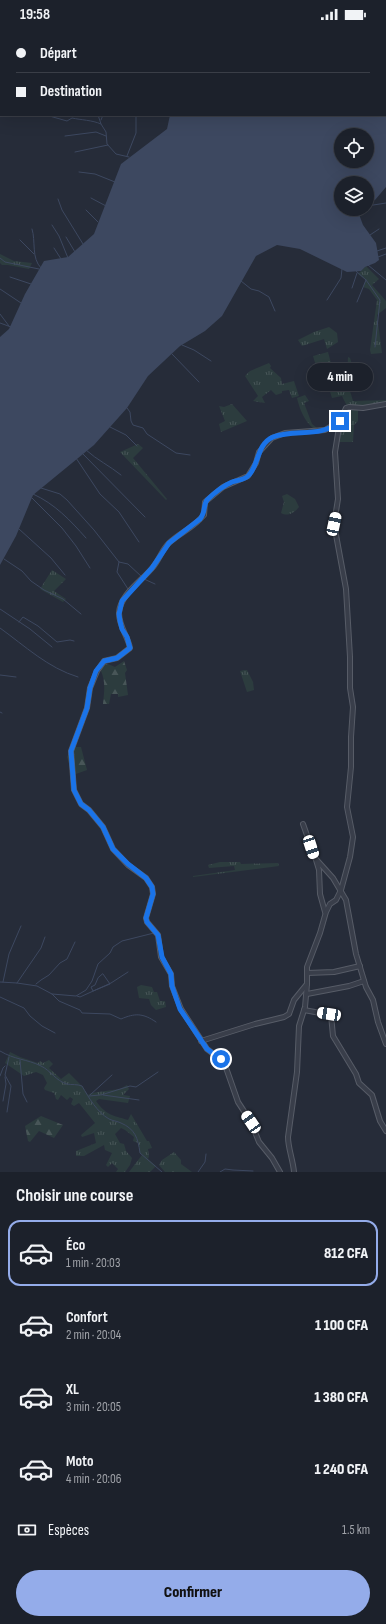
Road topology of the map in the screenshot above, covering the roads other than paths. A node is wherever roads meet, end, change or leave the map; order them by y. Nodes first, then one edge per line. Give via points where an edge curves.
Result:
1 (386, 404) edge
2 (340, 421) junction
3 (303, 824) dead end
4 (315, 858) junction
5 (341, 890) junction
6 (326, 912) junction
7 (360, 966) junction
8 (307, 973) junction
9 (364, 981) junction
10 (307, 984) junction
11 (307, 994) junction
12 (294, 1000) junction
13 (305, 1003) junction
14 (304, 1010) junction
15 (201, 1041) junction
16 (386, 1044) edge
17 (386, 1131) edge
18 (280, 1172) edge
19 (294, 1172) edge

1 - 2 street via 346,408
2 - 5 street via 334,452 338,499 334,524 346,589 353,707 347,807 353,841
2 - 15 street via 325,430 288,432 272,438 259,452 248,476 223,487 208,499 205,502 204,515 166,547 152,568 122,601 120,621 130,648 117,658 104,661 96,671 87,708 71,751 74,790 81,804 103,827 115,852 146,878 152,887 153,894 146,914 147,922 158,935 162,957 171,974 172,986 180,1009
3 - 4 street
4 - 5 street
4 - 6 street via 319,870 320,894
5 - 6 street
5 - 7 street via 349,908
6 - 8 street
7 - 8 street via 334,972
7 - 9 street
8 - 10 street
9 - 11 street
9 - 16 street via 373,1000
10 - 11 street
10 - 12 street
11 - 13 street
12 - 13 street
12 - 15 street via 289,1014 284,1017
13 - 14 street
14 - 17 street via 331,1015 333,1036 359,1082 372,1095 380,1122
14 - 19 street via 299,1026 297,1072 288,1137
15 - 18 street via 224,1062 238,1102 251,1122 259,1142

